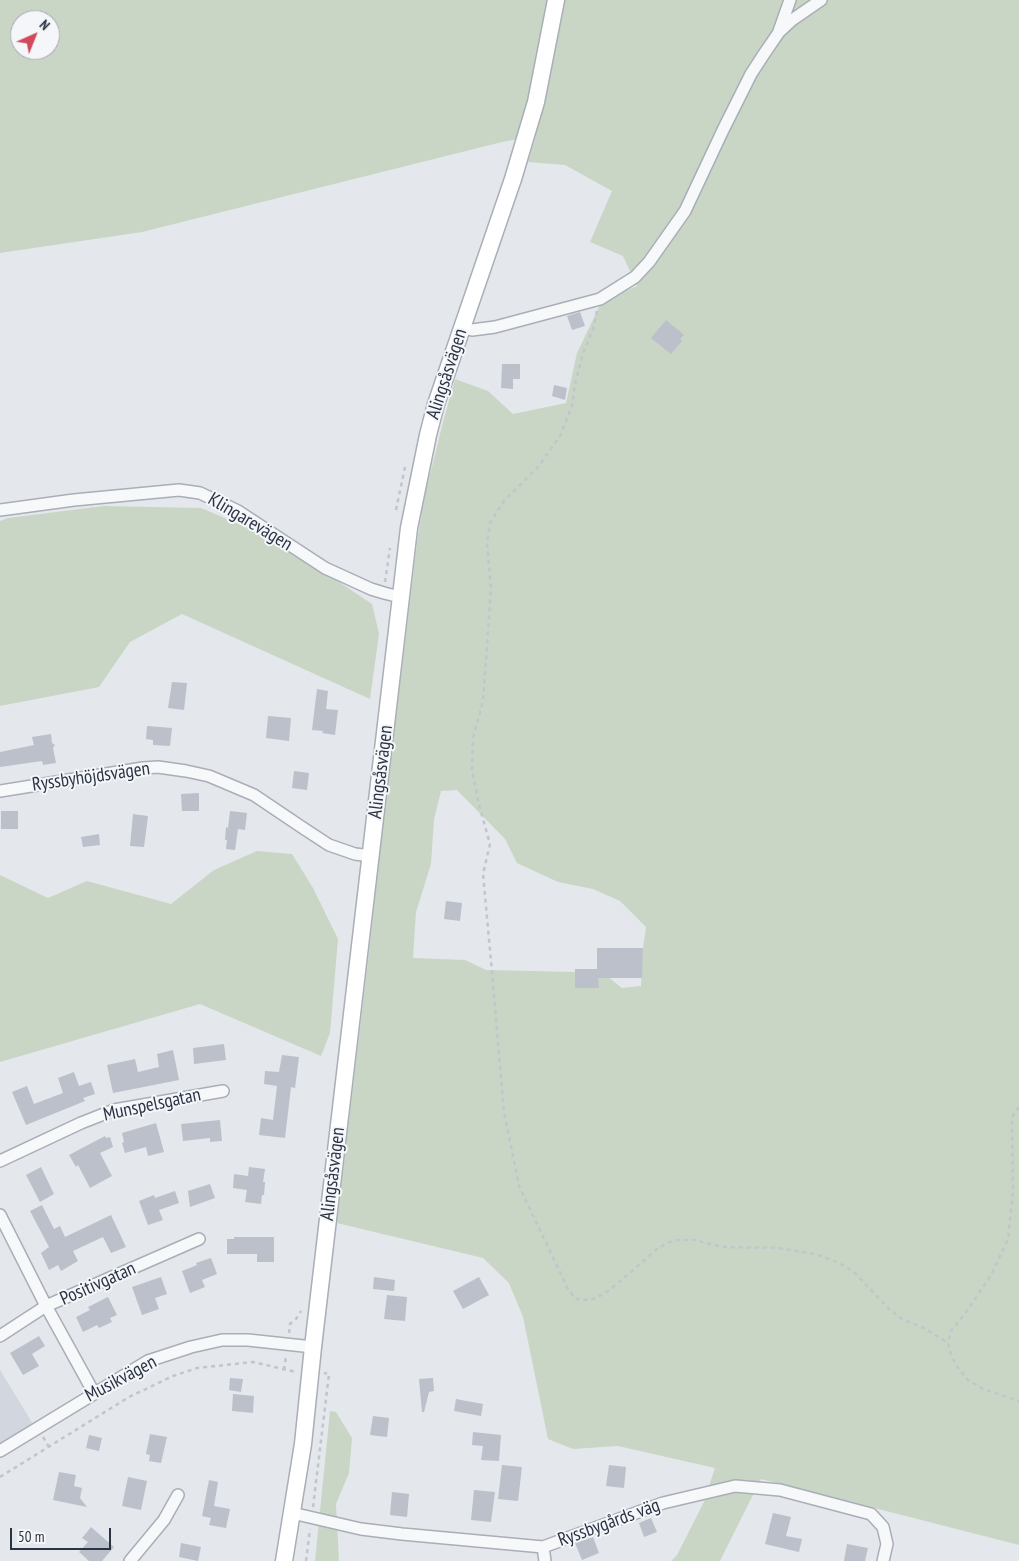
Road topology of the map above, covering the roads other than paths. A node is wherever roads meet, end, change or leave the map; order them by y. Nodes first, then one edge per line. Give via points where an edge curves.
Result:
1 (556, 0) edge
2 (790, 0) edge
3 (821, 0) edge
4 (779, 32) junction
5 (463, 328) junction
6 (0, 510) edge
7 (400, 597) junction
8 (0, 791) edge
9 (371, 856) junction
10 (223, 1090) dead end
11 (0, 1161) edge
12 (0, 1215) edge
13 (199, 1239) dead end
14 (46, 1306) junction
15 (0, 1336) edge
16 (313, 1347) junction
17 (94, 1393) junction
18 (0, 1451) edge
19 (178, 1495) dead end
20 (292, 1513) junction
21 (543, 1547) junction
22 (130, 1561) edge
23 (284, 1561) edge
24 (545, 1561) edge
25 (884, 1561) edge

1 - 5 main road, Alingsåsvägen via 536,102 514,179
2 - 4 street
3 - 4 street
4 - 5 street via 751,74 684,211 635,277 600,299 489,328
5 - 7 main road, Alingsåsvägen via 428,435 409,528
6 - 7 street, Klingarevägen via 179,490 200,493 238,511 325,568 372,589
7 - 9 main road, Alingsåsvägen
8 - 9 street, Ryssbyhöjdsvägen via 143,768 186,771 209,776 254,795 330,845
9 - 16 main road, Alingsåsvägen
10 - 11 street, Munspelsgatan via 114,1110
12 - 14 street
13 - 14 street, Positivgatan
14 - 15 street, Positivgatan
14 - 17 street
16 - 17 street, Musikvägen via 222,1340 148,1361
16 - 20 main road, Alingsåsvägen
17 - 18 street, Musikvägen
19 - 22 street via 164,1520
20 - 21 street, Ryssbygårds väg via 361,1529
20 - 23 main road, Alingsåsvägen
21 - 24 street
21 - 25 street, Ryssbygårds väg via 663,1503 735,1486 780,1490 871,1514 883,1527 887,1544

